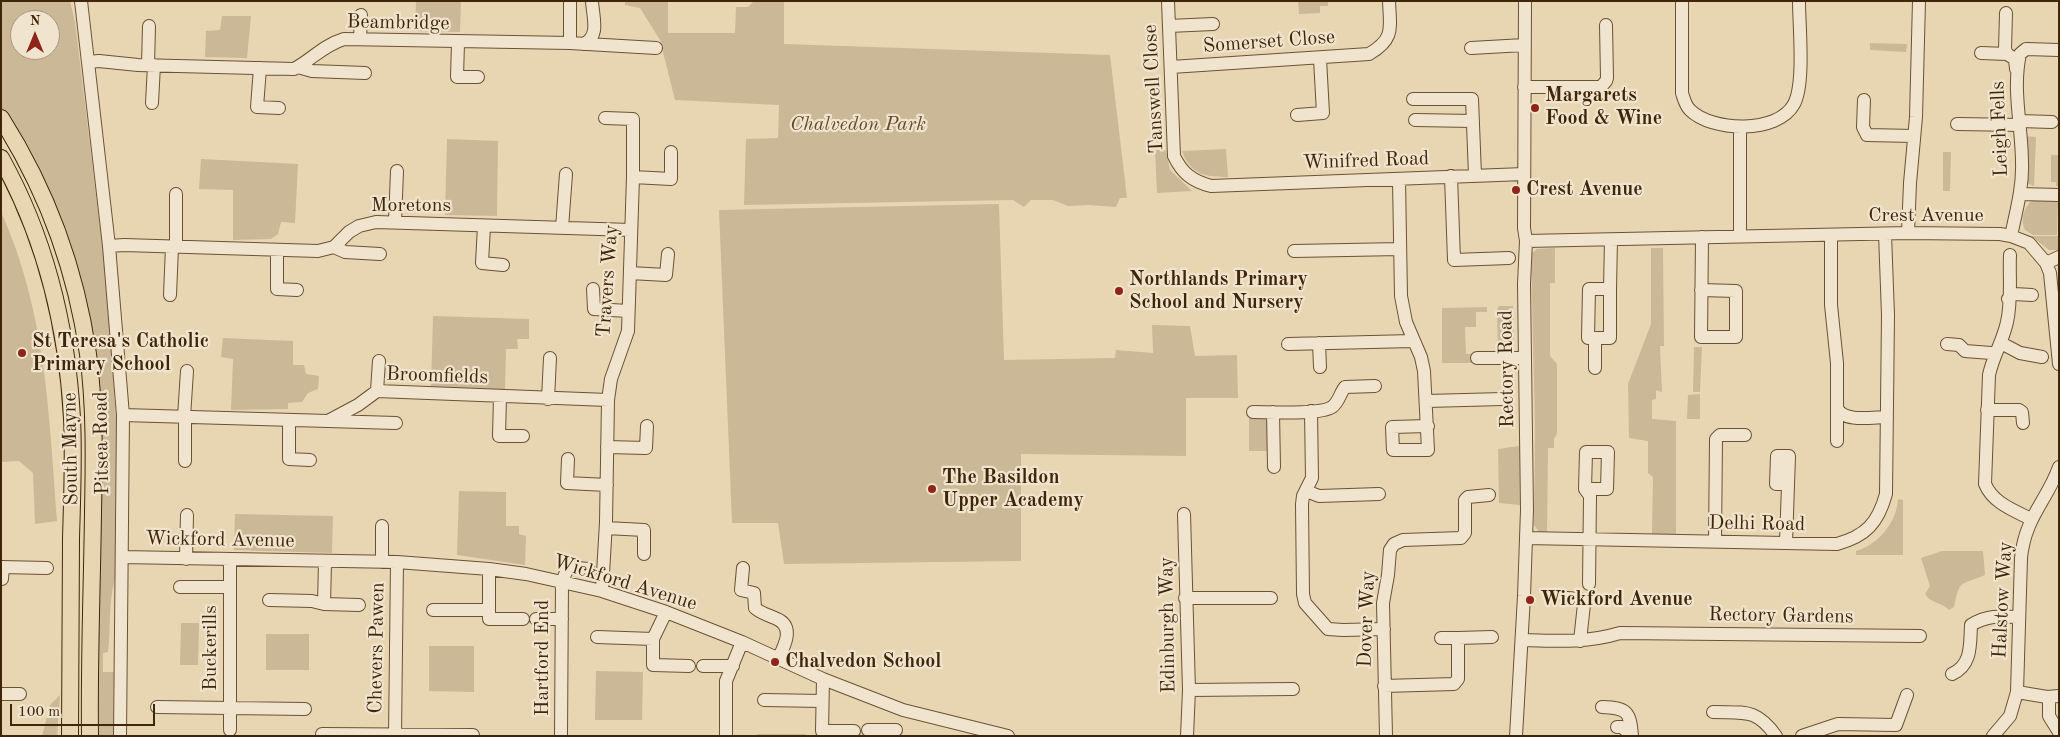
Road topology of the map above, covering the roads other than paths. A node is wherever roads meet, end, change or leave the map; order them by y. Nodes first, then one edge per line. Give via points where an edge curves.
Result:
1 (81, 1) edge
2 (570, 1) edge
3 (592, 1) edge
4 (1168, 1) edge
5 (1389, 1) edge
6 (1525, 1) edge
7 (1682, 1) edge
8 (1799, 1) edge
9 (1918, 1) edge
10 (2006, 14) dead end
11 (361, 15) dead end
12 (1212, 24) dead end
13 (1606, 25) dead end
14 (149, 26) dead end
15 (1169, 26) junction
16 (360, 40) junction
17 (458, 42) junction
18 (570, 44) junction
19 (584, 44) junction
20 (1524, 45) junction
21 (656, 48) dead end
22 (1471, 48) dead end
23 (2059, 50) edge
24 (1981, 53) dead end
25 (2007, 54) junction
26 (1320, 59) junction
27 (88, 62) junction
28 (151, 65) junction
29 (298, 67) junction
30 (1171, 67) junction
31 (260, 68) junction
32 (2016, 69) junction
33 (365, 73) dead end
34 (478, 77) dead end
35 (1524, 86) junction
36 (1413, 99) dead end
37 (1864, 100) dead end
38 (152, 103) dead end
39 (279, 108) dead end
40 (1297, 115) dead end
41 (1, 118) edge
42 (605, 118) dead end
43 (1415, 120) dead end
44 (1473, 120) junction
45 (2052, 122) dead end
46 (2019, 123) junction
47 (1957, 124) dead end
48 (1740, 127) junction
49 (1914, 136) junction
50 (671, 152) dead end
51 (1, 158) edge
52 (397, 171) dead end
53 (566, 174) dead end
54 (1524, 174) junction
55 (1474, 175) junction
56 (1451, 176) junction
57 (633, 177) junction
58 (1399, 180) junction
59 (1210, 186) joint
60 (176, 194) dead end
61 (2020, 194) junction
62 (2059, 195) edge
63 (396, 222) junction
64 (484, 226) junction
65 (562, 228) junction
66 (631, 230) junction
67 (1908, 233) junction
68 (1885, 234) junction
69 (1740, 236) junction
70 (1831, 236) junction
71 (2011, 236) junction
72 (1702, 237) junction
73 (1611, 240) junction
74 (1526, 241) junction
75 (110, 246) junction
76 (174, 247) junction
77 (334, 247) junction
78 (1400, 249) junction
79 (278, 250) junction
80 (1294, 251) dead end
81 (380, 254) dead end
82 (668, 254) dead end
83 (2010, 255) dead end
84 (2059, 257) edge
85 (1509, 258) dead end
86 (2046, 263) junction
87 (503, 265) dead end
88 (630, 273) junction
89 (593, 289) dead end
90 (1610, 289) junction
91 (297, 290) dead end
92 (1701, 290) junction
93 (170, 294) dead end
94 (2032, 295) dead end
95 (2008, 299) junction
96 (628, 311) junction
97 (1595, 338) junction
98 (1413, 341) junction
99 (1319, 343) junction
100 (2001, 343) junction
101 (1288, 344) dead end
102 (1948, 344) dead end
103 (1995, 356) junction
104 (2042, 357) dead end
105 (550, 358) dead end
106 (1477, 358) dead end
107 (1526, 358) junction
108 (379, 361) dead end
109 (2059, 364) edge
110 (1320, 367) dead end
111 (1594, 368) dead end
112 (187, 371) dead end
113 (1375, 386) dead end
114 (378, 391) junction
115 (500, 397) junction
116 (548, 398) junction
117 (608, 400) junction
118 (1503, 400) dead end
119 (1427, 401) junction
120 (1837, 408) junction
121 (1987, 410) junction
122 (1311, 411) junction
123 (1253, 412) dead end
124 (1273, 412) junction
125 (123, 415) junction
126 (184, 417) junction
127 (1887, 417) junction
128 (289, 420) junction
129 (328, 421) junction
130 (2023, 423) dead end
131 (396, 424) dead end
132 (647, 426) dead end
133 (1428, 426) dead end
134 (1745, 435) dead end
135 (523, 436) dead end
136 (1837, 441) dead end
137 (607, 447) junction
138 (568, 459) dead end
139 (310, 460) dead end
140 (185, 461) dead end
141 (1274, 467) dead end
142 (2058, 474) edge
143 (1788, 484) dead end
144 (607, 485) junction
145 (1585, 489) dead end
146 (1306, 491) junction
147 (1379, 494) dead end
148 (1488, 495) dead end
149 (1184, 514) dead end
150 (187, 515) dead end
151 (2031, 519) junction
152 (382, 526) dead end
153 (606, 528) junction
154 (1526, 538) junction
155 (1588, 539) junction
156 (1715, 542) junction
157 (1786, 543) junction
158 (644, 554) dead end
159 (122, 558) junction
160 (186, 559) junction
161 (230, 560) junction
162 (324, 562) junction
163 (382, 562) junction
164 (397, 562) junction
165 (47, 568) dead end
166 (743, 568) dead end
167 (489, 569) junction
168 (588, 569) dead end
169 (2, 571) edge
170 (562, 582) junction
171 (1589, 584) dead end
172 (180, 587) dead end
173 (230, 587) junction
174 (602, 591) junction
175 (1185, 598) junction
176 (1272, 598) dead end
177 (1567, 598) dead end
178 (269, 600) dead end
179 (324, 604) junction
180 (359, 605) dead end
181 (433, 610) dead end
182 (489, 610) junction
183 (666, 612) junction
184 (2019, 618) junction
185 (522, 619) dead end
186 (536, 619) dead end
187 (562, 619) junction
188 (1384, 629) junction
189 (1920, 636) dead end
190 (597, 637) dead end
191 (1492, 637) dead end
192 (1441, 638) dead end
193 (1458, 638) junction
194 (653, 639) junction
195 (1522, 640) junction
196 (1580, 641) junction
197 (742, 642) junction
198 (778, 659) junction
199 (688, 666) dead end
200 (703, 666) dead end
201 (733, 666) junction
202 (1952, 674) dead end
203 (823, 679) junction
204 (1384, 686) junction
205 (1293, 689) dead end
206 (1188, 690) junction
207 (2017, 692) junction
208 (1, 694) edge
209 (20, 694) dead end
210 (1907, 695) dead end
211 (2054, 696) edge
212 (764, 700) dead end
213 (822, 701) junction
214 (157, 707) dead end
215 (1602, 707) dead end
216 (230, 708) junction
217 (304, 708) dead end
218 (903, 710) junction
219 (1713, 712) dead end
220 (1617, 727) dead end
221 (230, 730) dead end
222 (868, 730) dead end
223 (854, 731) dead end
224 (2059, 732) edge
225 (896, 733) edge
226 (322, 734) dead end
227 (395, 735) edge
228 (473, 735) edge
229 (70, 736) edge
230 (90, 736) edge
231 (120, 736) edge
232 (561, 736) edge
233 (726, 736) edge
234 (1008, 736) edge
235 (1187, 736) edge
236 (1386, 736) edge
237 (1516, 736) edge
238 (1632, 736) edge
239 (1776, 736) edge
240 (1802, 736) edge
241 (1993, 736) edge

1 - 27 street, Pitsea Road
2 - 18 street
3 - 19 street via 594,35
4 - 15 street, Tanswell Close
5 - 26 street, Somerset Close via 1390,25 1383,46 1369,54
6 - 20 street, Rectory Road
7 - 48 street via 1684,101 1707,121
8 - 48 street via 1799,81 1795,102 1787,113 1778,118
9 - 49 street
10 - 25 street
11 - 16 street
12 - 15 street
13 - 35 street via 1605,84
14 - 28 street
15 - 30 street, Tanswell Close
16 - 17 street, Beambridge
16 - 29 street, Beambridge via 334,42
17 - 18 street, Beambridge
17 - 34 street via 457,76
18 - 19 street, Beambridge
19 - 21 street, Beambridge
20 - 22 street
20 - 35 street, Rectory Road
23 - 32 street, Leigh Fells via 2022,51
24 - 25 street
25 - 32 street via 2015,59
26 - 30 street, Somerset Close
26 - 40 street via 1323,113
27 - 28 street, Beambridge
27 - 75 street, Pitsea Road
28 - 31 street, Beambridge
28 - 38 street
29 - 31 street, Beambridge via 285,70
29 - 33 street via 312,71
30 - 59 street, Tanswell Close via 1174,156 1188,177
31 - 39 street via 257,107
32 - 46 street, Leigh Fells
35 - 54 street, Rectory Road
36 - 44 street via 1472,99
37 - 49 street via 1863,127 1867,135
41 - 230 main road, South Mayne via 32,174 63,249 77,297 88,354 94,479
42 - 57 street, Travers Way via 633,119
43 - 44 street
44 - 55 street
45 - 46 street
46 - 47 street
46 - 61 street, Leigh Fells
48 - 69 street
49 - 67 street
50 - 57 street via 670,179
51 - 229 main road, South Mayne via 26,209 46,264 68,367 72,440
52 - 63 street
53 - 65 street
54 - 55 street, Winifred Road
54 - 74 street, Rectory Road
55 - 56 street, Winifred Road
56 - 58 street, Winifred Road
56 - 85 street via 1454,260
57 - 66 street, Travers Way
58 - 59 street, Winifred Road
58 - 78 street
60 - 76 street
61 - 62 street
61 - 71 street, Leigh Fells
63 - 64 street, Moretons
63 - 77 street, Moretons via 359,226
64 - 65 street, Moretons
64 - 87 street via 482,263
65 - 66 street, Moretons
66 - 88 street, Travers Way
67 - 68 street, Crest Avenue
67 - 71 street, Crest Avenue
68 - 70 street, Crest Avenue
68 - 127 street, Delhi Road
69 - 70 street, Crest Avenue
69 - 72 street, Crest Avenue
70 - 120 street
71 - 86 street, Crest Avenue via 2030,243
72 - 73 street, Crest Avenue
72 - 92 street
73 - 74 street, Crest Avenue
73 - 90 street
74 - 107 street, Rectory Road
75 - 76 street
75 - 125 street, Pitsea Road
76 - 79 street
76 - 93 street
77 - 79 street via 318,251
77 - 81 street via 345,252
78 - 80 street
78 - 98 street via 1401,296
79 - 91 street via 277,289
82 - 88 street via 666,275
83 - 95 street
84 - 86 street
86 - 109 street via 2052,282
88 - 96 street, Travers Way
89 - 96 street via 594,309
90 - 97 street via 1610,338
90 - 97 street via 1589,289 1588,338
92 - 92 street via 1736,291 1736,337 1701,337
94 - 95 street via 2014,294
95 - 100 street via 2008,320
96 - 117 street, Travers Way via 628,331 611,379
97 - 111 street
98 - 99 street
98 - 119 street via 1423,364
99 - 101 street
99 - 110 street
100 - 103 street
100 - 104 street via 2020,353
102 - 103 street via 1959,345 1965,351
103 - 121 street via 1989,375
105 - 116 street
106 - 107 street
107 - 154 street, Rectory Road
108 - 114 street
112 - 126 street
113 - 122 street via 1345,387 1334,406
114 - 115 street, Broomfields
114 - 129 street, Broomfields
115 - 116 street, Broomfields
115 - 135 street via 499,436
116 - 117 street, Broomfields
117 - 137 street, Travers Way
118 - 119 street
119 - 133 street
120 - 127 street via 1847,417
120 - 136 street
121 - 130 street via 2019,410
121 - 151 street via 1985,484 1995,500
122 - 124 street
122 - 146 street via 1312,478
123 - 124 street
124 - 141 street
125 - 126 street, Broomfields
125 - 159 street, Pitsea Road
126 - 128 street, Broomfields
126 - 140 street
127 - 157 street, Delhi Road via 1886,494 1875,522 1857,537 1837,544
128 - 129 street, Broomfields
128 - 139 street via 289,459
129 - 131 street
132 - 137 street via 646,448
134 - 156 street via 1720,435 1716,439
137 - 144 street, Travers Way
138 - 144 street via 568,483
142 - 151 street, Halstow Way
143 - 157 street
144 - 153 street, Travers Way
145 - 155 street via 1590,496
146 - 147 street via 1319,496
146 - 188 street via 1302,504 1305,603 1328,629
148 - 188 street, Dover Way via 1465,500 1465,533 1461,538 1408,539 1392,547 1388,556 1383,603
149 - 175 street, Edinburgh Way
150 - 160 street
151 - 184 street, Halstow Way via 2022,548
152 - 163 street
153 - 158 street via 644,530
153 - 174 street, Travers Way
154 - 155 street, Delhi Road
154 - 195 street, Rectory Road
155 - 156 street, Delhi Road
155 - 171 street
156 - 157 street, Delhi Road
159 - 160 street, Wickford Avenue
159 - 231 street, Pitsea Road
160 - 161 street, Wickford Avenue
161 - 162 street, Wickford Avenue
161 - 173 street, Buckerills
162 - 163 street, Wickford Avenue
162 - 179 street
163 - 164 street, Wickford Avenue
164 - 167 street, Wickford Avenue
164 - 227 street, Chevers Pawen
165 - 169 street
166 - 198 street via 741,590 754,593 755,608 760,613 780,620 786,626 786,641
167 - 170 street, Wickford Avenue
167 - 182 street
168 - 170 street via 568,567
170 - 174 street, Wickford Avenue
170 - 187 street, Hartford End
172 - 173 street, Buckerills
173 - 216 street, Buckerills
174 - 183 street, Wickford Avenue
175 - 176 street
175 - 206 street, Edinburgh Way
177 - 196 street via 1580,599 1584,604
178 - 179 street via 312,600
179 - 180 street
181 - 182 street
182 - 185 street via 489,619
183 - 194 street
183 - 197 street, Wickford Avenue
184 - 202 street via 1993,616 1971,625 1966,664
184 - 207 street, Halstow Way
186 - 187 street
187 - 232 street, Hartford End
188 - 204 street, Dover Way
189 - 196 street, Rectory Gardens via 1620,633 1598,640
190 - 194 street
191 - 193 street
192 - 193 street
193 - 204 street via 1457,682 1450,685
194 - 199 street via 653,665
195 - 196 street, Rectory Gardens
195 - 237 street, Rectory Road
197 - 198 street, Wickford Avenue
197 - 201 street
198 - 203 street, Wickford Avenue
200 - 201 street
201 - 233 street via 726,681
203 - 213 street
203 - 218 street, Wickford Avenue
204 - 236 street, Dover Way
205 - 206 street
206 - 235 street, Edinburgh Way
207 - 211 street
207 - 241 street, Halstow Way via 2010,716
208 - 209 street
210 - 240 street via 1896,725 1838,724
211 - 224 street via 2050,716
212 - 213 street
213 - 223 street via 822,731
214 - 216 street, Buckerills
215 - 238 street via 1626,711 1631,718
216 - 217 street, Buckerills
216 - 221 street, Buckerills
218 - 225 street
218 - 234 street, Wickford Avenue
219 - 239 street via 1753,714 1768,724
220 - 238 street via 1622,727
222 - 225 street
226 - 227 street, Chevers Pawen
227 - 228 street, Chevers Pawen

